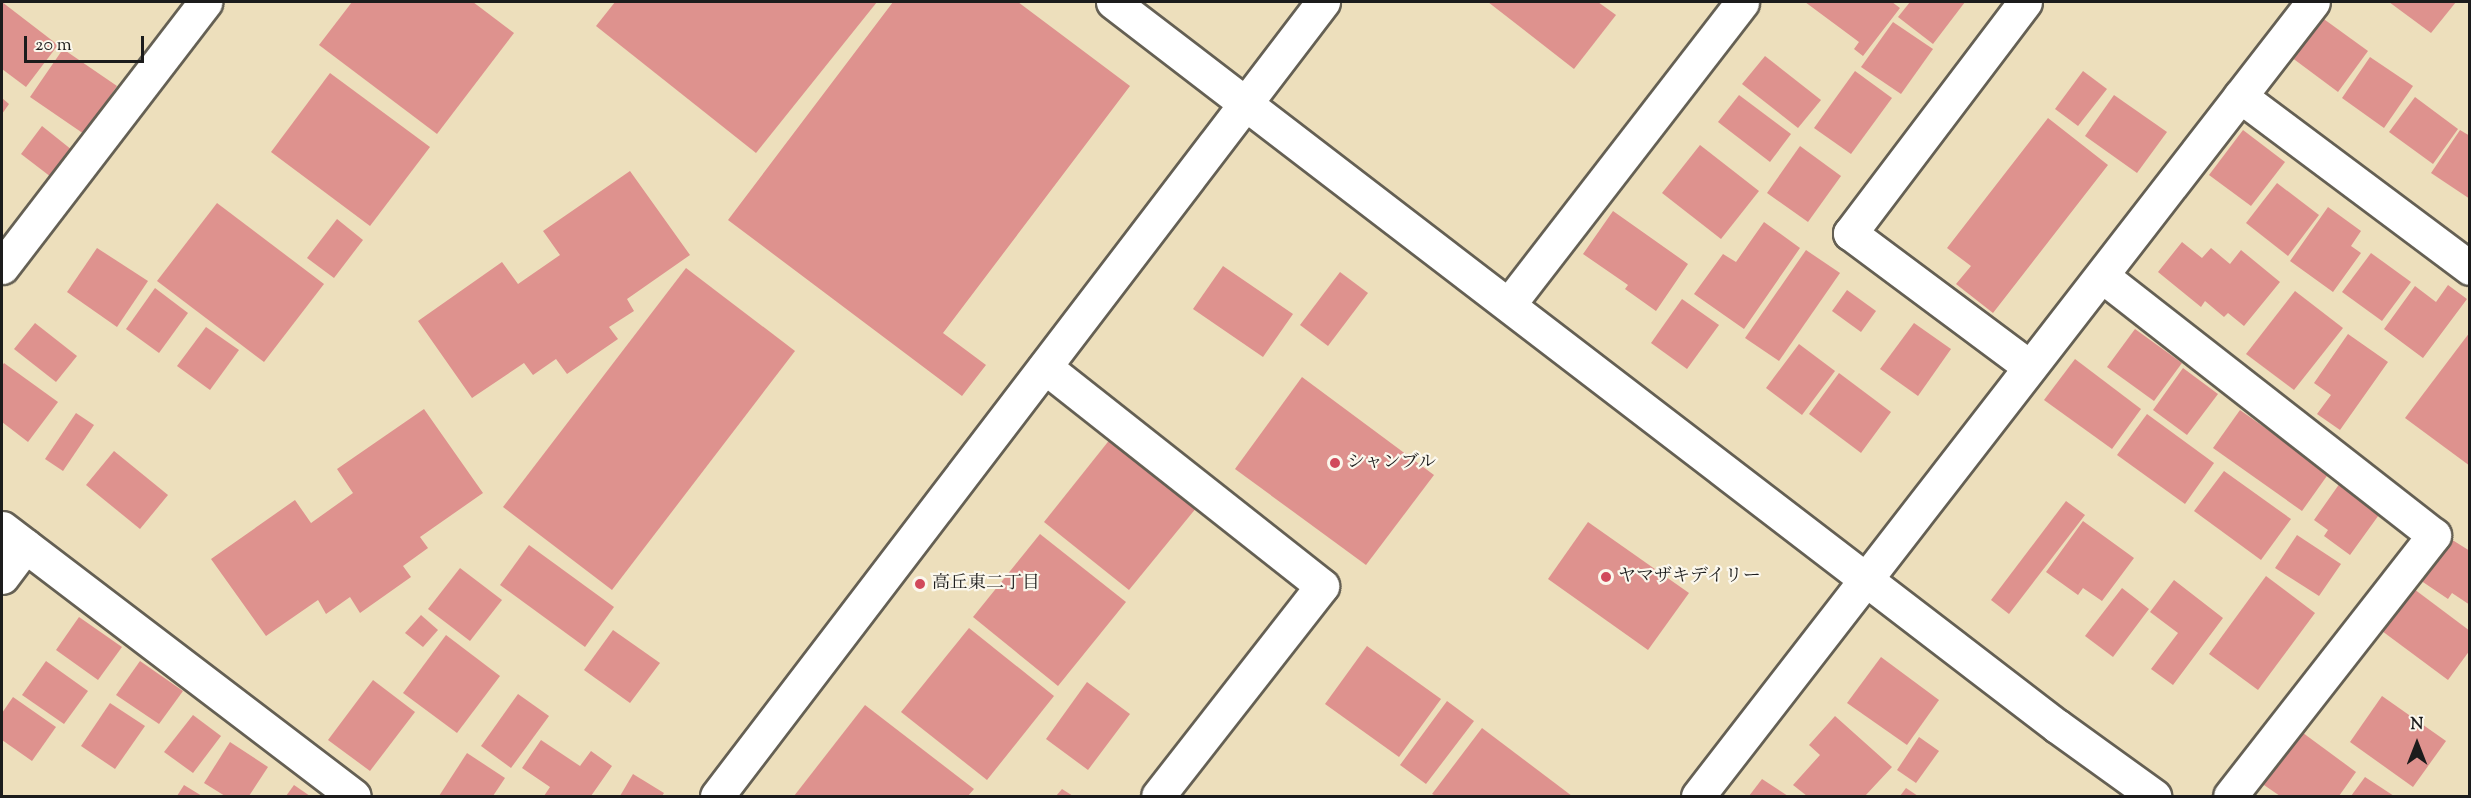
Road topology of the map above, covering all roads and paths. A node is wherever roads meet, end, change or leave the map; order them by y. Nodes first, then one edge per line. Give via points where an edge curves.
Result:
1 (206, 2) edge
2 (1113, 2) edge
3 (1323, 2) edge
4 (1742, 2) edge
5 (2025, 2) edge
6 (2313, 2) edge
7 (2240, 96) junction
8 (1243, 104) junction
9 (2, 267) edge
10 (2469, 268) edge
11 (2102, 276) junction
12 (1509, 304) junction
13 (1046, 368) junction
14 (2030, 368) junction
15 (13, 537) edge
16 (2, 578) edge
17 (1867, 581) junction
18 (354, 796) edge
19 (717, 796) edge
20 (1158, 796) edge
21 (1698, 796) edge
22 (2154, 796) edge
23 (2230, 796) edge

1 - 9 street
2 - 8 street
3 - 8 street
4 - 12 street
5 - 14 street via 1850,233
6 - 7 street
7 - 10 street
7 - 11 street
8 - 12 street
8 - 13 street
11 - 14 street
11 - 23 street via 2434,535
12 - 17 street
13 - 19 street
13 - 20 street via 1322,586
14 - 17 street
15 - 16 street
15 - 18 street
17 - 21 street
17 - 22 street

